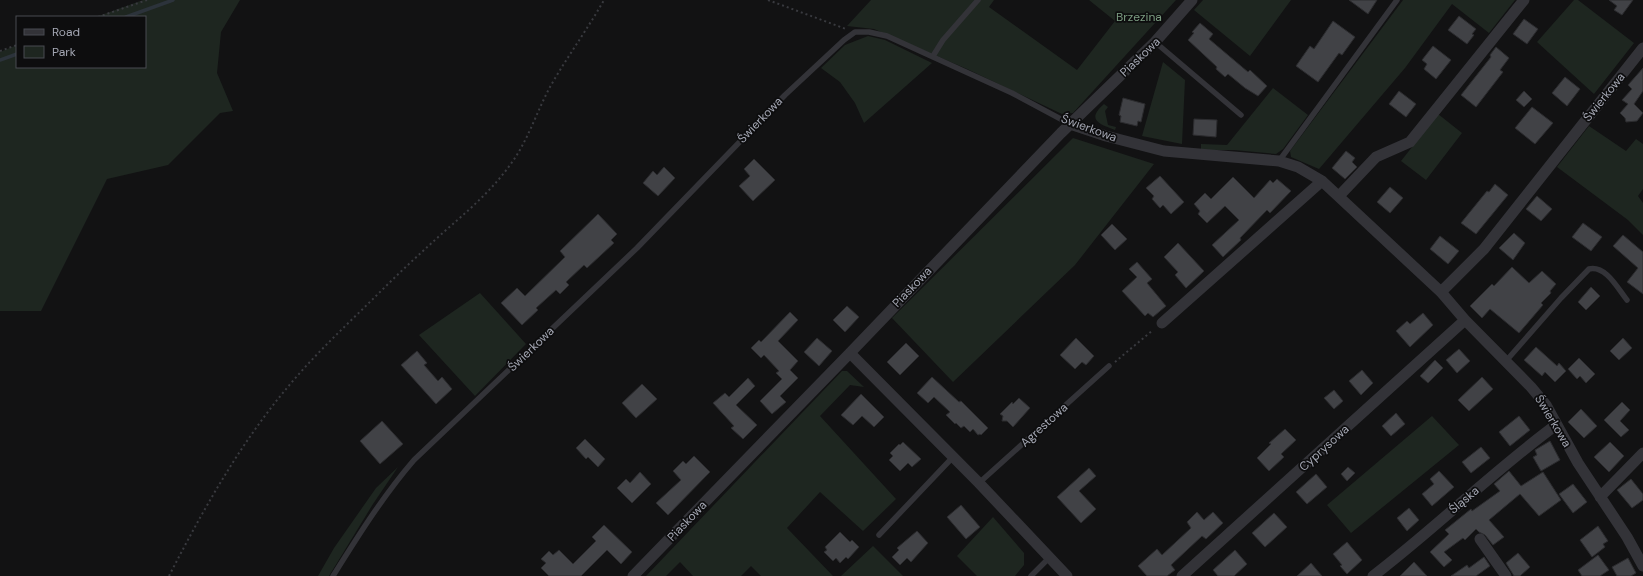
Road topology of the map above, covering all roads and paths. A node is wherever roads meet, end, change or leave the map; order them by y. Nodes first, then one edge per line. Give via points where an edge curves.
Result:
1 (147, 0) edge
2 (604, 0) edge
3 (768, 0) edge
4 (978, 0) edge
5 (1192, 0) edge
6 (1397, 0) edge
7 (1524, 0) edge
8 (101, 16) edge
9 (855, 32) junction
10 (1155, 42) junction
11 (16, 45) edge
12 (1643, 48) edge
13 (0, 51) edge
14 (933, 56) junction
15 (1241, 114) dead end
16 (1070, 124) junction
17 (1279, 161) junction
18 (1322, 181) junction
19 (1339, 196) junction
20 (1441, 292) junction
21 (1627, 300) dead end
22 (1465, 320) junction
23 (1162, 323) joint
24 (850, 353) junction
25 (1506, 361) junction
26 (1110, 366) joint
27 (1556, 425) junction
28 (1643, 453) edge
29 (953, 456) junction
30 (979, 483) junction
31 (1600, 496) junction
32 (878, 535) dead end
33 (1480, 539) dead end
34 (1049, 558) junction
35 (1643, 566) edge
36 (169, 576) edge
37 (334, 576) edge
38 (633, 576) edge
39 (1032, 576) edge
40 (1067, 576) edge
41 (1182, 576) edge
42 (1373, 576) edge
43 (1506, 576) edge

1 - 8 path
2 - 36 path via 549,89 524,143 510,165 466,212 406,266 292,382 250,436 223,478
3 - 9 path
4 - 14 lane via 943,40
5 - 10 street, Piaskowa
6 - 17 lane
7 - 19 street via 1410,142 1376,157
9 - 14 lane, Świerkowa via 887,36
9 - 37 lane, Świerkowa via 785,95 637,248 414,460 364,526
10 - 15 lane
10 - 16 street, Piaskowa
11 - 13 path
12 - 20 street, Świerkowa via 1484,249
14 - 16 lane, Świerkowa
16 - 17 street, Świerkowa via 1164,151
16 - 24 street, Piaskowa
17 - 18 street, Świerkowa via 1298,167
18 - 19 street, Świerkowa
18 - 23 street
19 - 20 street, Świerkowa
20 - 22 street, Świerkowa
21 - 25 lane via 1603,271 1589,269
22 - 25 street, Świerkowa
22 - 41 street, Cyprysowa
23 - 26 path
24 - 29 street
24 - 38 street, Piaskowa
25 - 27 street, Świerkowa via 1546,405
26 - 30 lane, Agrestowa
27 - 31 street, Świerkowa
27 - 42 street, Śląska
28 - 31 street
29 - 30 street
29 - 32 lane
30 - 34 street
31 - 35 street, Świerkowa
33 - 43 street
34 - 39 lane
34 - 40 street

